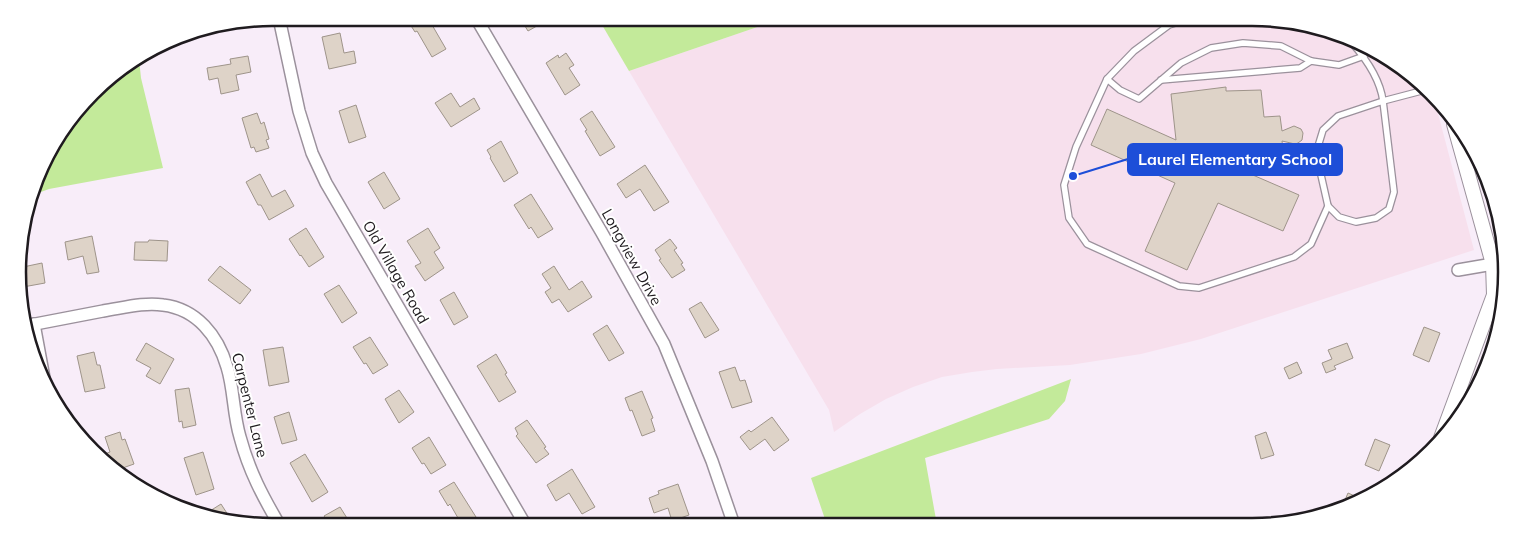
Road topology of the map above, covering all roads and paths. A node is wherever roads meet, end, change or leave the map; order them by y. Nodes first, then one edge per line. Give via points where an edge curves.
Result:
1 (281, 26) edge
2 (481, 26) edge
3 (1168, 26) edge
4 (1360, 51) edge
5 (1364, 56) junction
6 (1311, 61) junction
7 (1107, 79) junction
8 (1161, 80) junction
9 (1419, 92) edge
10 (1384, 101) junction
11 (1459, 140) edge
12 (1328, 206) junction
13 (1497, 261) edge
14 (1498, 263) edge
15 (1498, 266) edge
16 (1458, 270) dead end
17 (32, 325) edge
18 (1447, 422) edge
19 (276, 518) edge
20 (521, 518) edge
21 (731, 518) edge

1 - 20 street, Old Village Road via 299,111 312,153 326,183
2 - 21 street, Longview Drive via 664,344 712,461
3 - 7 lane via 1134,51
4 - 5 lane
5 - 6 lane via 1339,65
5 - 10 lane via 1381,87
6 - 8 lane via 1300,68
6 - 8 lane via 1281,46 1243,43 1211,48 1181,63
7 - 8 lane via 1139,99
7 - 12 lane via 1076,147 1064,185 1069,218 1087,244 1179,286 1198,288 1294,257 1311,244
9 - 10 lane
10 - 12 lane via 1338,116 1323,130 1316,153
10 - 12 lane via 1394,192 1389,209 1376,218 1356,222 1339,217
11 - 13 street
14 - 16 street
15 - 18 street via 1494,295
17 - 19 street, Carpenter Lane via 138,305 163,304 181,309 205,325 218,343 228,367 239,435 250,472

